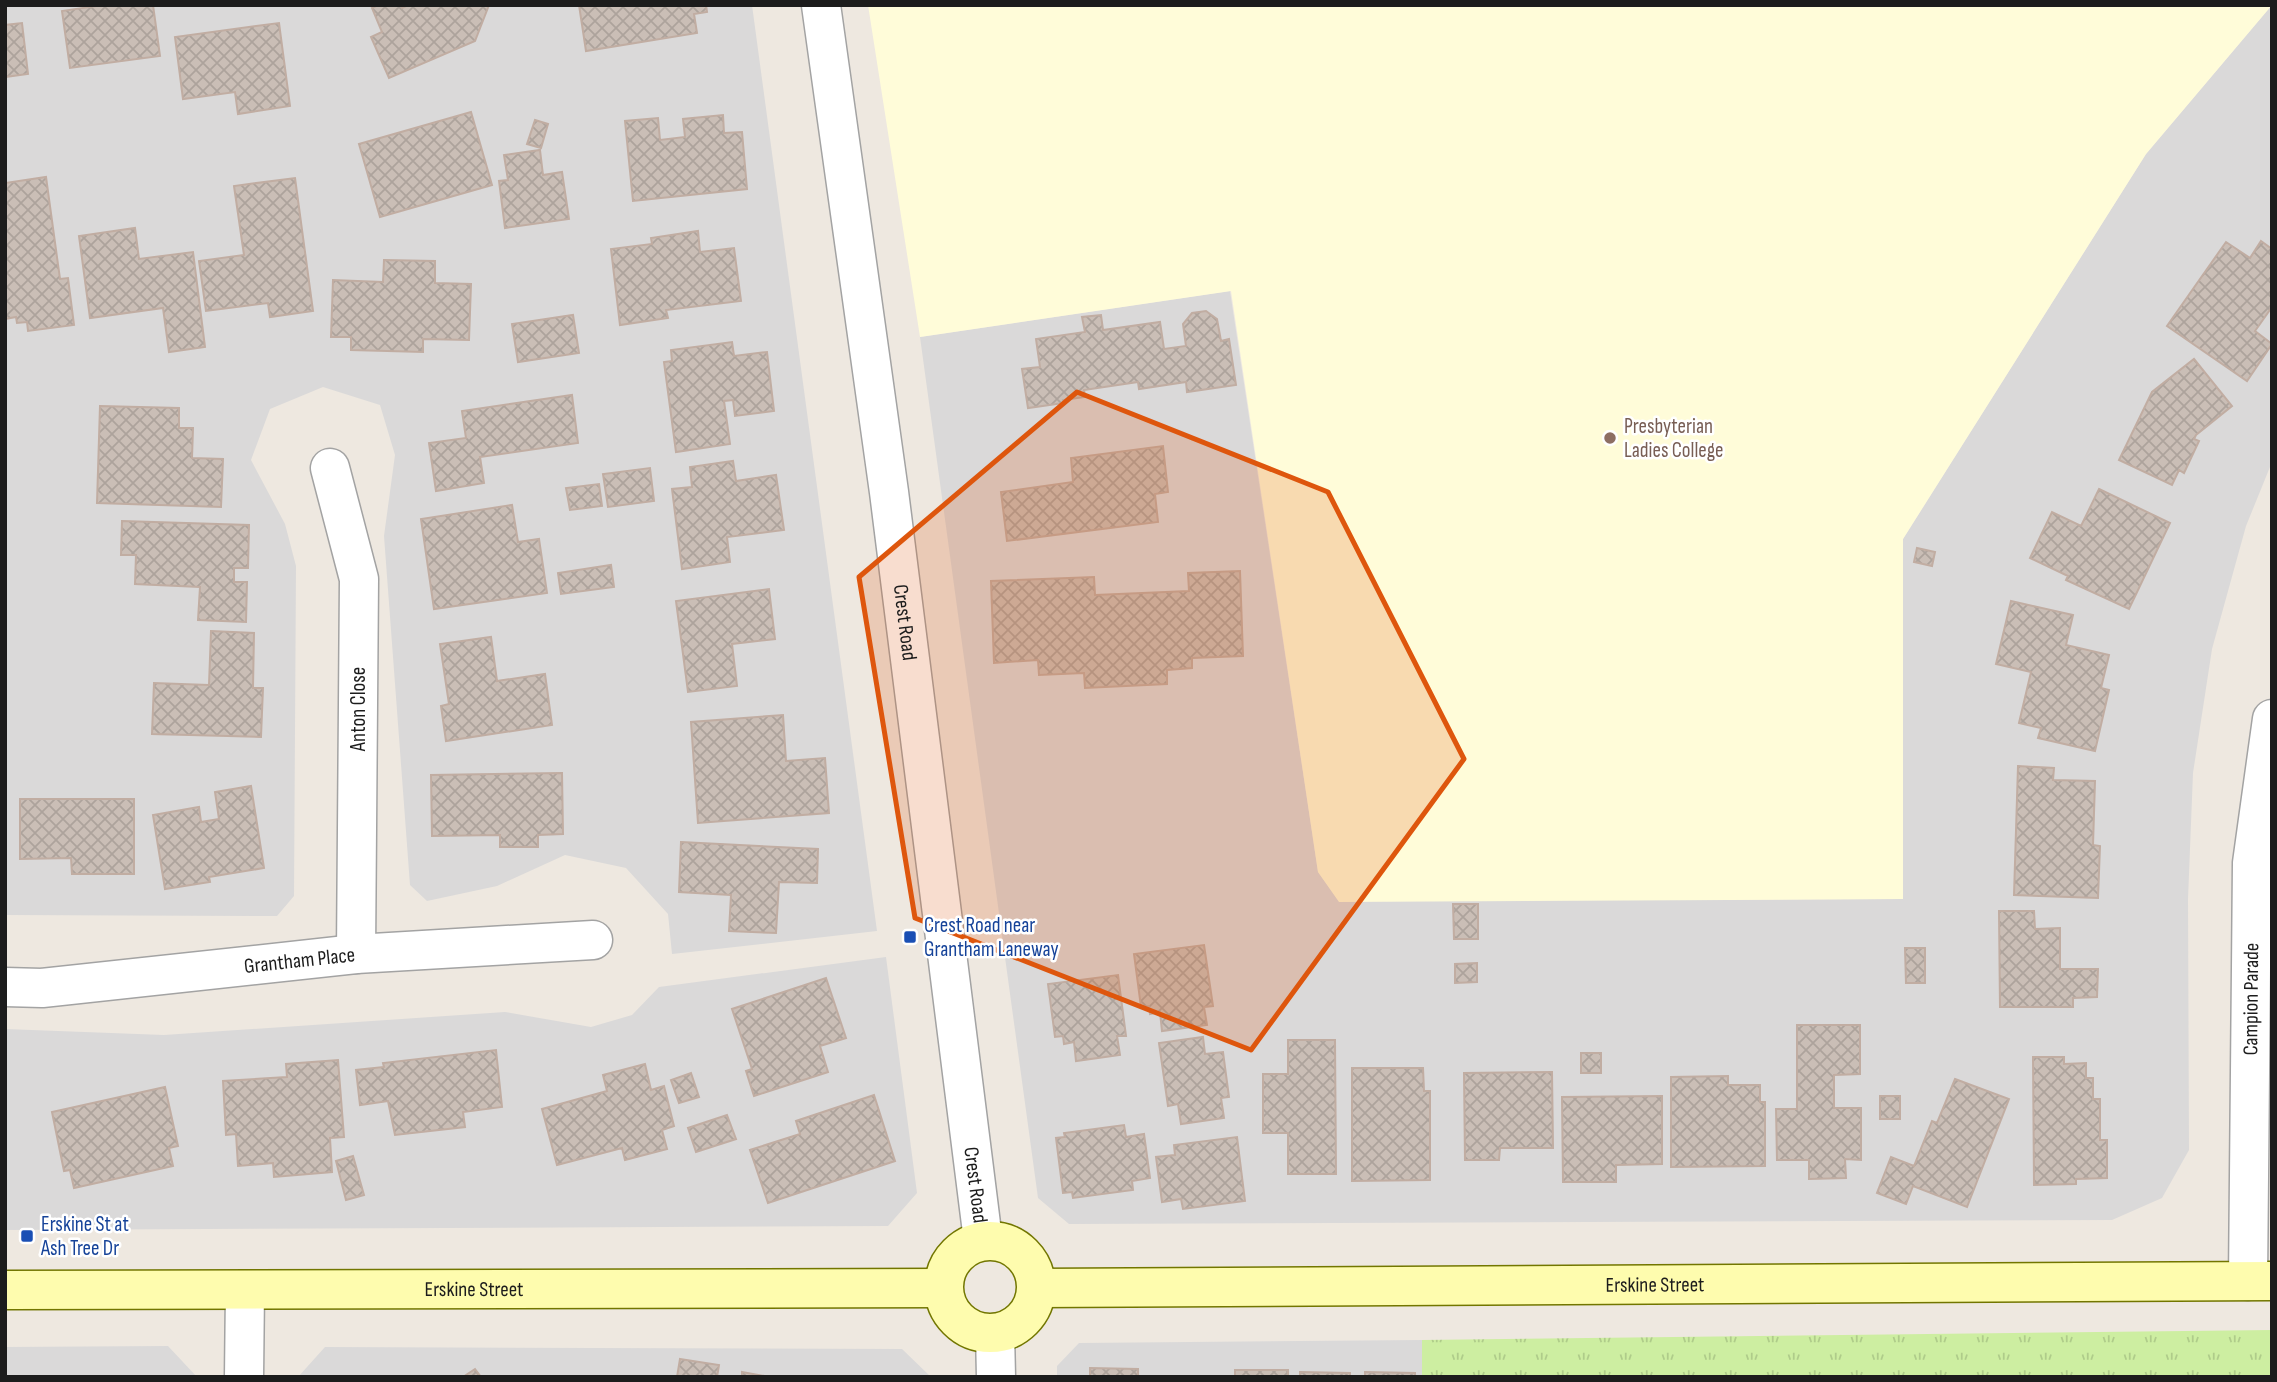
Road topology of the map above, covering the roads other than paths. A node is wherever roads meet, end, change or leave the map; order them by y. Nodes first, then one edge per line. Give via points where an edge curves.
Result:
1 (821, 5) edge
2 (330, 468) dead end
3 (2272, 719) edge
4 (593, 940) dead end
5 (356, 954) junction
6 (5, 987) edge
7 (983, 1240) junction
8 (2260, 1281) edge
9 (943, 1288) junction
10 (1037, 1288) junction
11 (5, 1290) edge
12 (245, 1290) junction
13 (995, 1333) junction
14 (244, 1377) edge
15 (996, 1377) edge

1 - 7 street, Crest Road via 889,492
2 - 5 street, Anton Close via 359,579
3 - 8 street, Campion Parade via 2252,863
4 - 5 street, Grantham Place
5 - 6 street, Grantham Place via 42,988
7 - 9 street via 954,1257
7 - 10 street via 1003,1241 1021,1251 1033,1268
8 - 10 street, Erskine Street
9 - 12 street, Erskine Street
9 - 13 street via 948,1307 959,1322 976,1331
10 - 13 street via 1025,1319
11 - 12 street, Erskine Street
12 - 14 street
13 - 15 street

